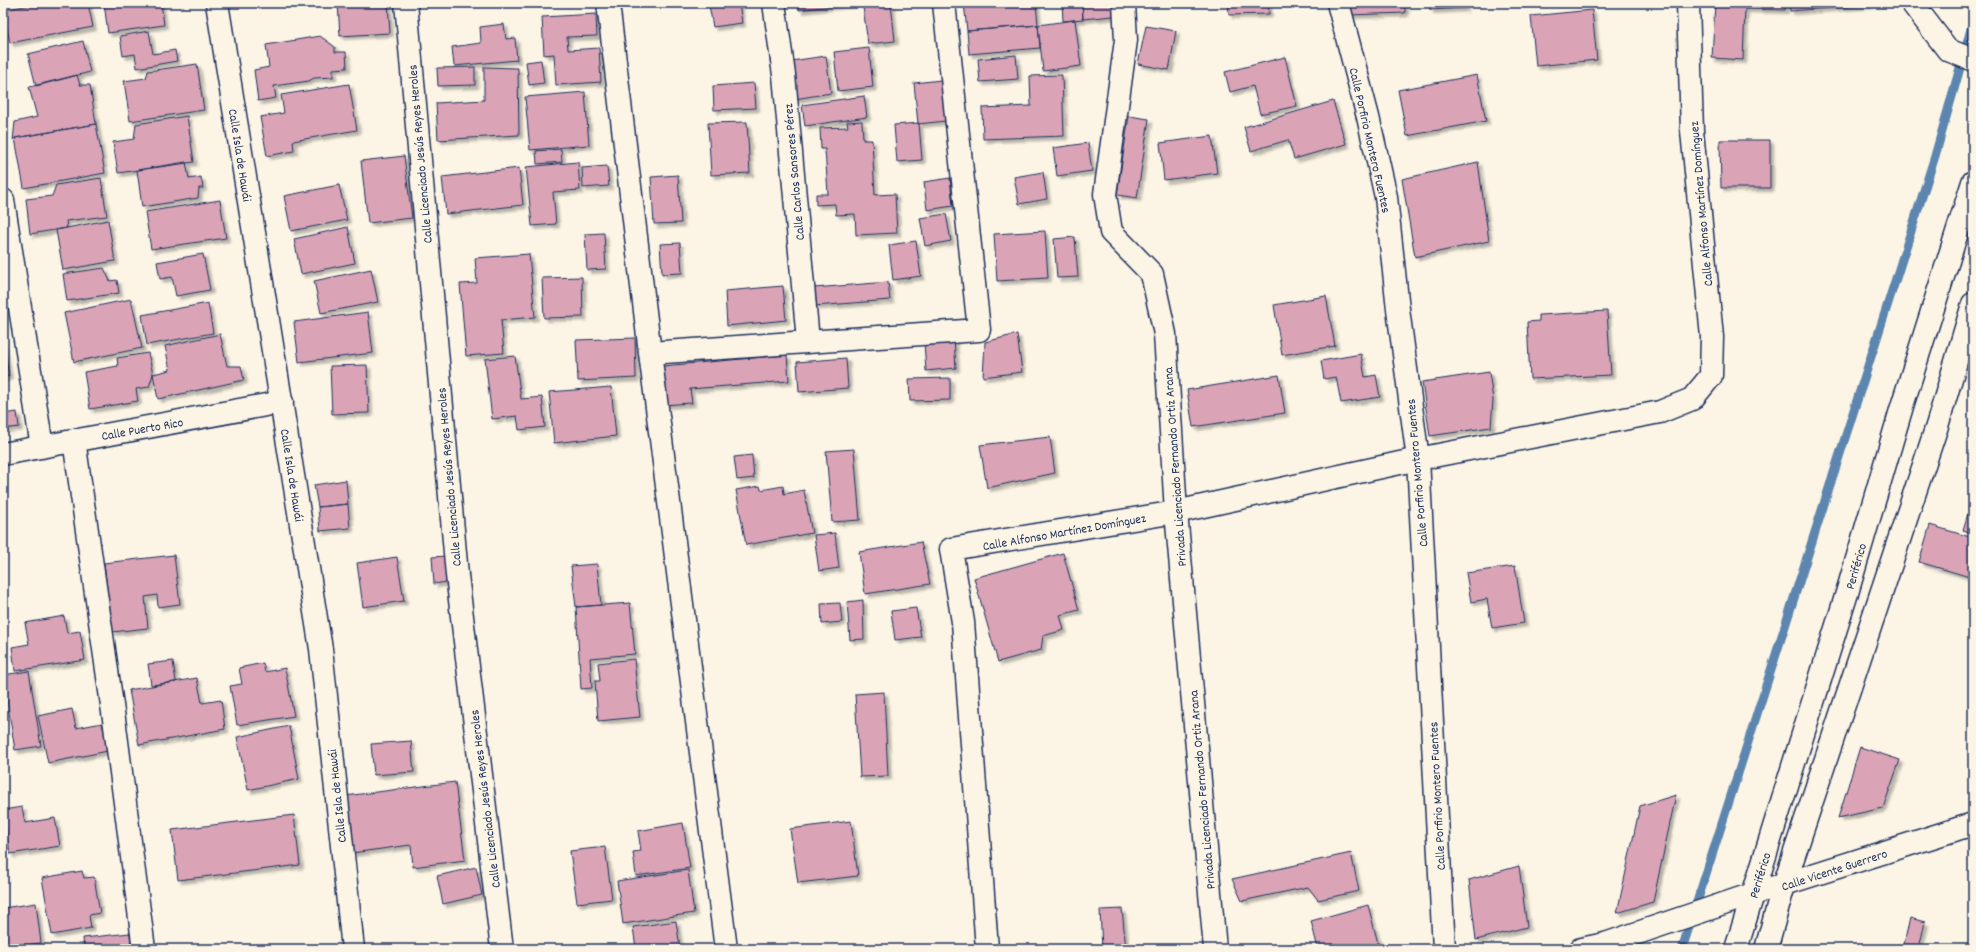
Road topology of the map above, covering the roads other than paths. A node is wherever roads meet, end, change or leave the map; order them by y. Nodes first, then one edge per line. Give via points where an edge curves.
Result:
1 (217, 3) edge
2 (406, 3) edge
3 (608, 3) edge
4 (774, 3) edge
5 (944, 3) edge
6 (1124, 3) edge
7 (1338, 3) edge
8 (1688, 3) edge
9 (1912, 3) edge
10 (1973, 60) edge
11 (1973, 182) edge
12 (3, 200) edge
13 (1973, 304) edge
14 (808, 341) junction
15 (650, 353) junction
16 (282, 402) junction
17 (74, 440) junction
18 (42, 447) junction
19 (3, 454) edge
20 (1418, 459) junction
21 (1176, 512) junction
22 (1973, 824) edge
23 (1784, 885) junction
24 (1753, 894) junction
25 (1604, 947) edge
26 (144, 949) edge
27 (353, 949) edge
28 (502, 949) edge
29 (726, 949) edge
30 (986, 949) edge
31 (1215, 949) edge
32 (1444, 949) edge
33 (1581, 949) edge
34 (1736, 949) edge
35 (1766, 949) edge

1 - 16 street, Calle Isla de Hawái
2 - 28 street, Calle Licenciado Jesús Reyes Heroles via 457,575
3 - 15 street
4 - 14 street, Calle Carlos Sansores Pérez via 784,75
5 - 14 street via 979,330
6 - 21 street, Privada Licenciado Fernando Ortiz Arana via 1126,40 1105,194 1111,232 1152,274 1165,334
7 - 20 street, Calle Porfirio Montero Fuentes via 1386,197
8 - 20 street, Calle Alfonso Martínez Domínguez via 1692,131 1712,337 1711,376 1692,399 1660,412
9 - 10 street via 1948,50
11 - 24 street, Periférico via 1902,403 1847,593
12 - 18 street
13 - 23 street, Periférico via 1937,426
14 - 15 street
15 - 29 street
16 - 17 street, Calle Puerto Rico
16 - 27 street, Calle Isla de Hawái via 321,649
17 - 18 street, Calle Puerto Rico
17 - 26 street
18 - 19 street, Calle Puerto Rico
20 - 21 street, Calle Alfonso Martínez Domínguez
20 - 32 street, Calle Porfirio Montero Fuentes
21 - 30 street, Calle Alfonso Martínez Domínguez via 951,550 963,622
21 - 31 street, Privada Licenciado Fernando Ortiz Arana
22 - 23 street, Calle Vicente Guerrero
23 - 24 street, Calle Vicente Guerrero
23 - 35 street, Periférico
24 - 25 street, Calle Vicente Guerrero via 1650,928
24 - 34 street, Periférico
25 - 33 street, Calle Vicente Guerrero

